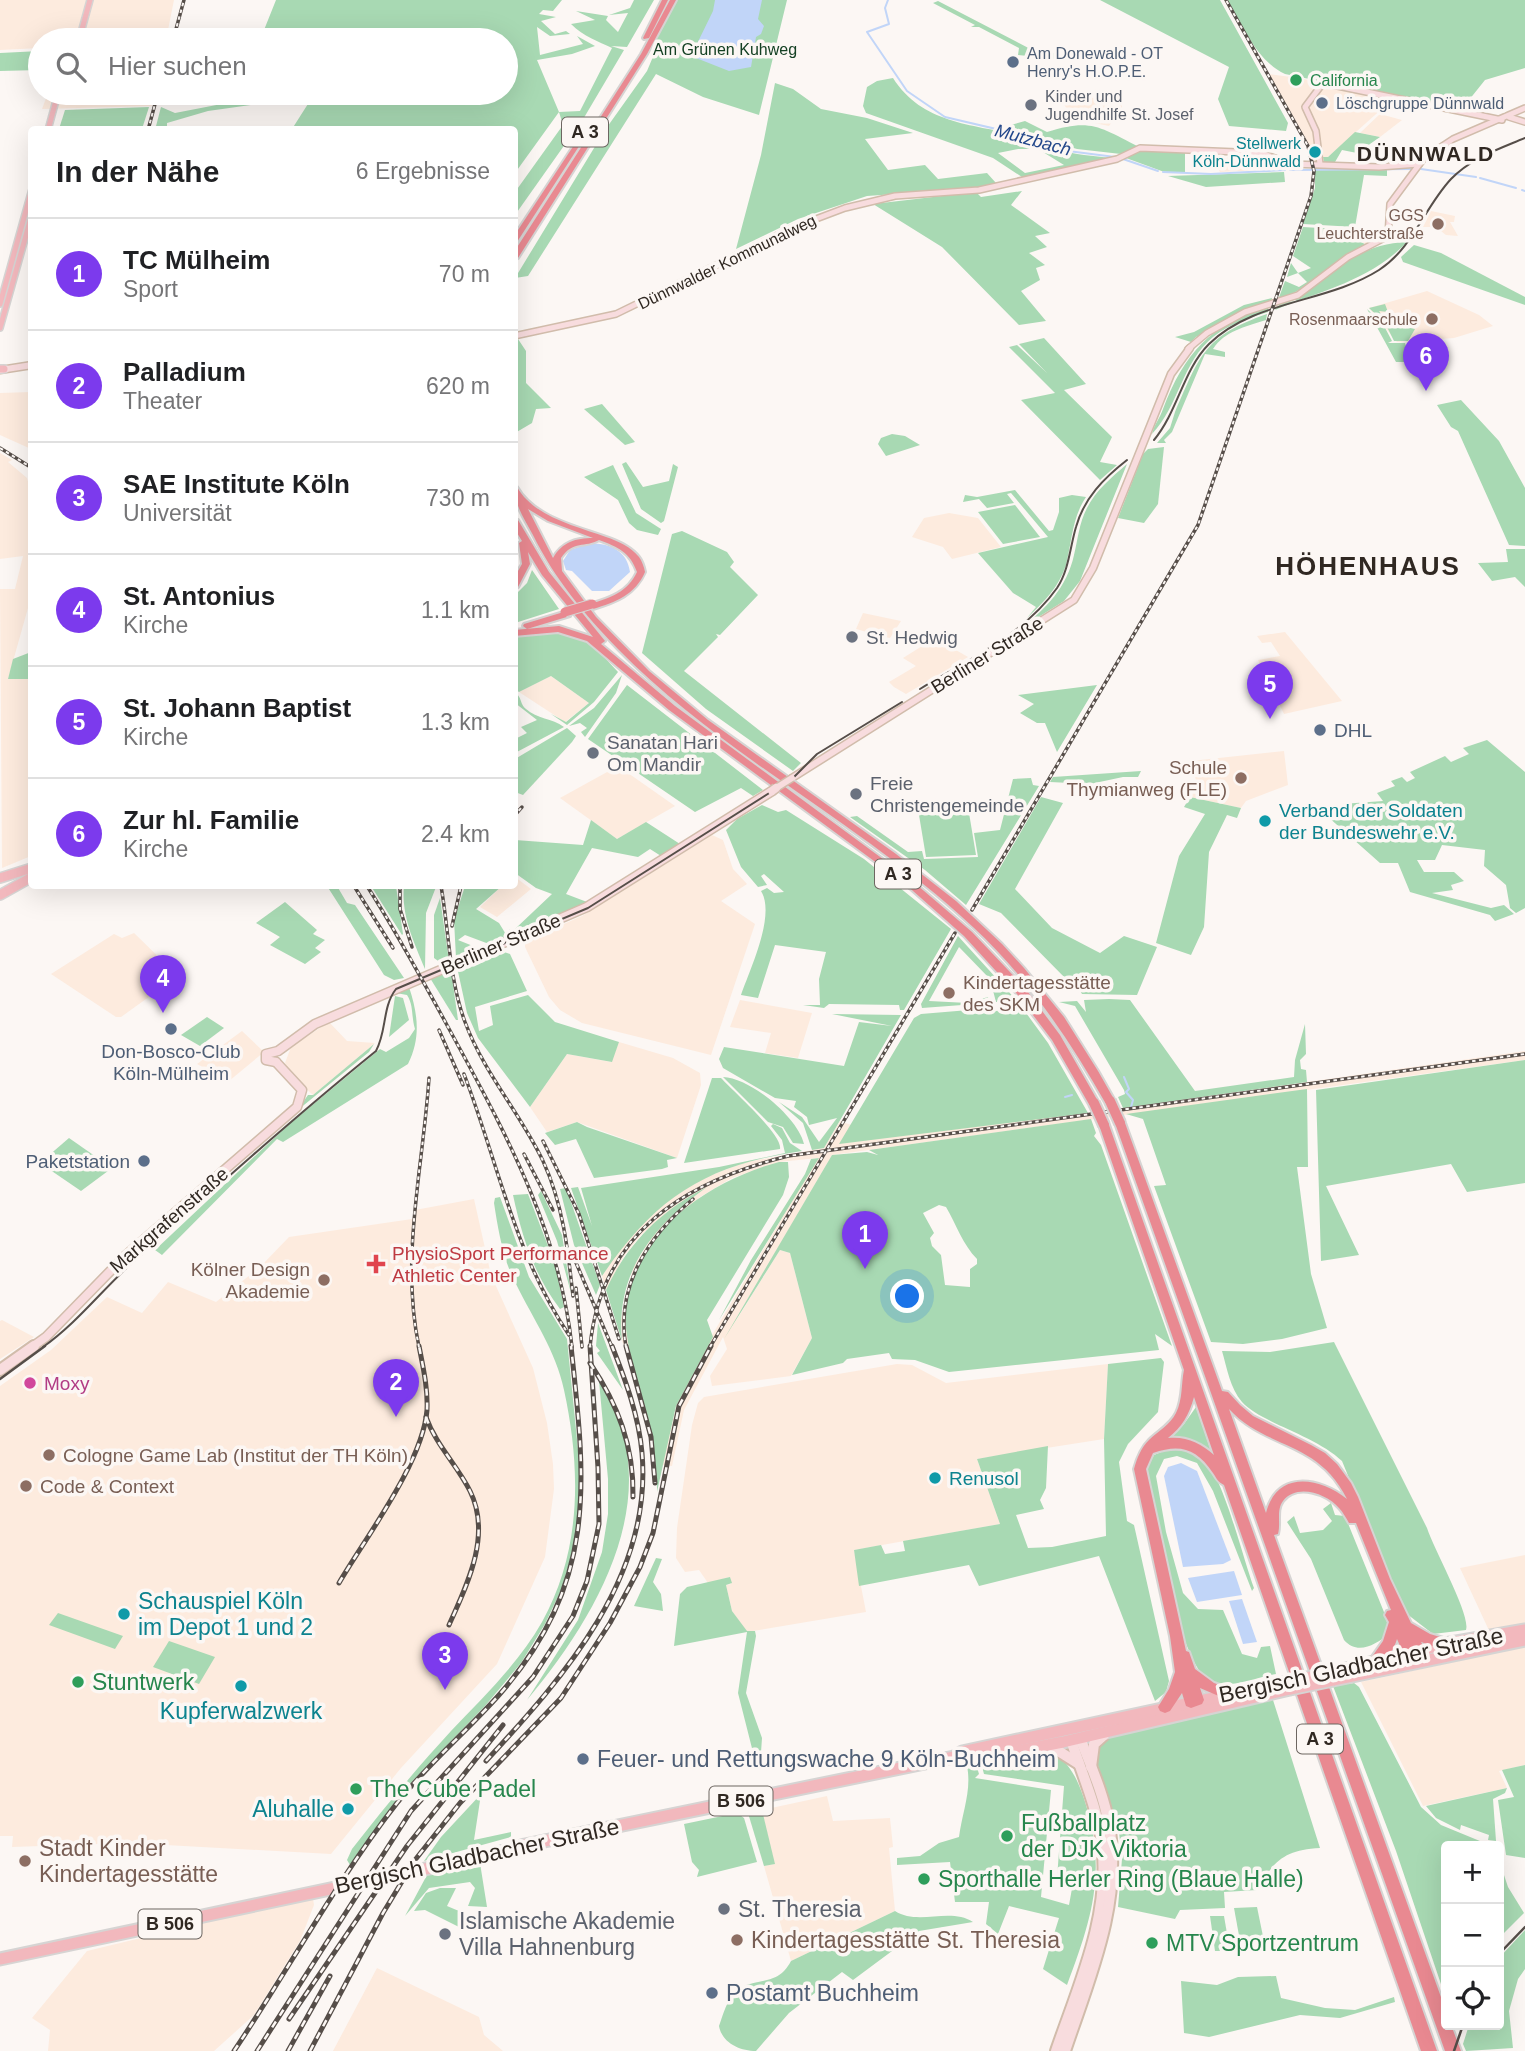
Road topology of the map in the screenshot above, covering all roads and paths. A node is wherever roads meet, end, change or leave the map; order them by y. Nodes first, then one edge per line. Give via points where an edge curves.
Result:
1 (85, 0) edge
2 (90, 0) edge
3 (665, 0) edge
4 (673, 0) edge
5 (84, 10) junction
6 (77, 28) edge
7 (81, 28) edge
8 (642, 50) junction
9 (55, 105) edge
10 (61, 105) edge
11 (1525, 108) edge
12 (1510, 117) junction
13 (1502, 120) junction
14 (1525, 122) edge
15 (49, 126) edge
16 (55, 126) edge
17 (1320, 164) junction
18 (1419, 164) junction
19 (28, 203) edge
20 (28, 228) edge
21 (518, 235) edge
22 (518, 251) edge
23 (0, 304) edge
24 (0, 328) edge
25 (518, 335) edge
26 (28, 366) edge
27 (1, 369) edge
28 (518, 493) edge
29 (518, 498) edge
30 (518, 527) edge
31 (521, 533) junction
32 (560, 573) junction
33 (518, 580) edge
34 (593, 605) junction
35 (518, 629) edge
36 (518, 630) edge
37 (617, 659) junction
38 (28, 869) edge
39 (0, 878) edge
40 (28, 879) edge
41 (0, 895) edge
42 (276, 1062) joint
43 (1188, 1360) junction
44 (0, 1370) edge
45 (1214, 1381) junction
46 (1143, 1458) junction
47 (1241, 1514) junction
48 (1277, 1557) junction
49 (1400, 1624) junction
50 (1525, 1630) edge
51 (1525, 1640) edge
52 (1444, 1644) junction
53 (1415, 1656) junction
54 (1377, 1661) junction
55 (1186, 1672) junction
56 (1332, 1677) junction
57 (1289, 1686) junction
58 (1228, 1694) junction
59 (1195, 1705) junction
60 (1165, 1707) junction
61 (1071, 1726) junction
62 (1110, 1732) junction
63 (1075, 1739) junction
64 (1049, 1745) junction
65 (954, 1756) junction
66 (1079, 1764) junction
67 (1091, 1769) junction
68 (0, 1959) edge
69 (1056, 2051) edge
70 (1065, 2051) edge
71 (1429, 2051) edge
72 (1453, 2051) edge

1 - 5 main road
2 - 5 main road
3 - 8 highway, A 3
4 - 8 highway, A 3
5 - 6 main road
5 - 7 main road
8 - 21 highway, A 3
8 - 22 highway, A 3
9 - 15 main road
10 - 16 main road
11 - 12 main road, Berliner Straße
12 - 13 main road, Berliner Straße
12 - 14 main road
13 - 17 main road via 1323,83 1305,107 1316,131
13 - 18 main road, Berliner Straße via 1453,139
17 - 18 main road
17 - 25 main road, Dünnwalder Kommunalweg via 1291,164 1269,154 1231,150 1144,148 972,191 861,204 802,224 616,314
18 - 42 main road, Berliner Straße, bridge via 1390,204 1388,236 1348,257 1298,295 1224,323 1183,355 1146,432 1090,575 1073,600 587,907 322,1020 278,1051 268,1052 268,1062
19 - 23 main road
20 - 24 main road
26 - 27 main road
28 - 34 highway via 539,515 618,543 637,558 641,572 634,586 617,598
29 - 32 highway, A 3
30 - 31 highway, A 3
31 - 33 highway via 526,565
31 - 37 highway, A 3 via 561,594
32 - 34 highway via 558,555 579,541 604,541 631,554 638,568 632,584
32 - 45 highway, A 3, bridge via 615,641 668,692 918,874 978,925 1036,988 1120,1123
34 - 35 highway, bridge
36 - 37 highway via 573,632
37 - 43 highway, A 3, bridge via 651,692 945,912 1021,991 1104,1125
38 - 39 main road
40 - 41 main road
42 - 44 main road, Markgrafenstraße via 302,1090 297,1107 121,1259 46,1337
43 - 46 highway via 1185,1413
43 - 47 highway, A 3
45 - 48 highway, A 3
45 - 49 highway via 1250,1422 1312,1451 1337,1472
46 - 47 highway via 1170,1443 1198,1448 1216,1464
46 - 55 highway via 1140,1476
47 - 71 highway, A 3
48 - 49 highway via 1270,1514 1278,1497 1303,1486 1332,1494 1350,1513
48 - 72 highway, A 3
49 - 52 highway
49 - 53 highway
49 - 54 highway
50 - 52 main road, Bergisch Gladbacher Straße / B 506
51 - 53 main road, Bergisch Gladbacher Straße / B 506
52 - 53 main road, Bergisch Gladbacher Straße / B 506
53 - 54 main road, Bergisch Gladbacher Straße / B 506
53 - 56 main road, Bergisch Gladbacher Straße / B 506
54 - 56 main road, Bergisch Gladbacher Straße / B 506
55 - 58 highway
55 - 59 highway
55 - 60 highway
56 - 57 main road, Bergisch Gladbacher Straße / B 506, bridge
57 - 58 main road, Bergisch Gladbacher Straße / B 506
57 - 59 main road, Bergisch Gladbacher Straße / B 506
58 - 59 main road, Bergisch Gladbacher Straße / B 506
59 - 60 main road, Bergisch Gladbacher Straße / B 506
59 - 62 main road, Bergisch Gladbacher Straße / B 506
60 - 61 main road, Bergisch Gladbacher Straße / B 506
61 - 63 main road
61 - 65 main road, Bergisch Gladbacher Straße / B 506
62 - 63 main road, Bergisch Gladbacher Straße / B 506
62 - 67 main road via 1094,1744
63 - 64 main road, Bergisch Gladbacher Straße / B 506
63 - 66 main road
63 - 67 main road
64 - 65 main road, Bergisch Gladbacher Straße / B 506 via 985,1757
64 - 66 main road
65 - 68 main road, Bergisch Gladbacher Straße / B 506
66 - 69 main road via 1100,1830 1104,1881 1090,1945
67 - 70 main road via 1111,1834 1111,1897

